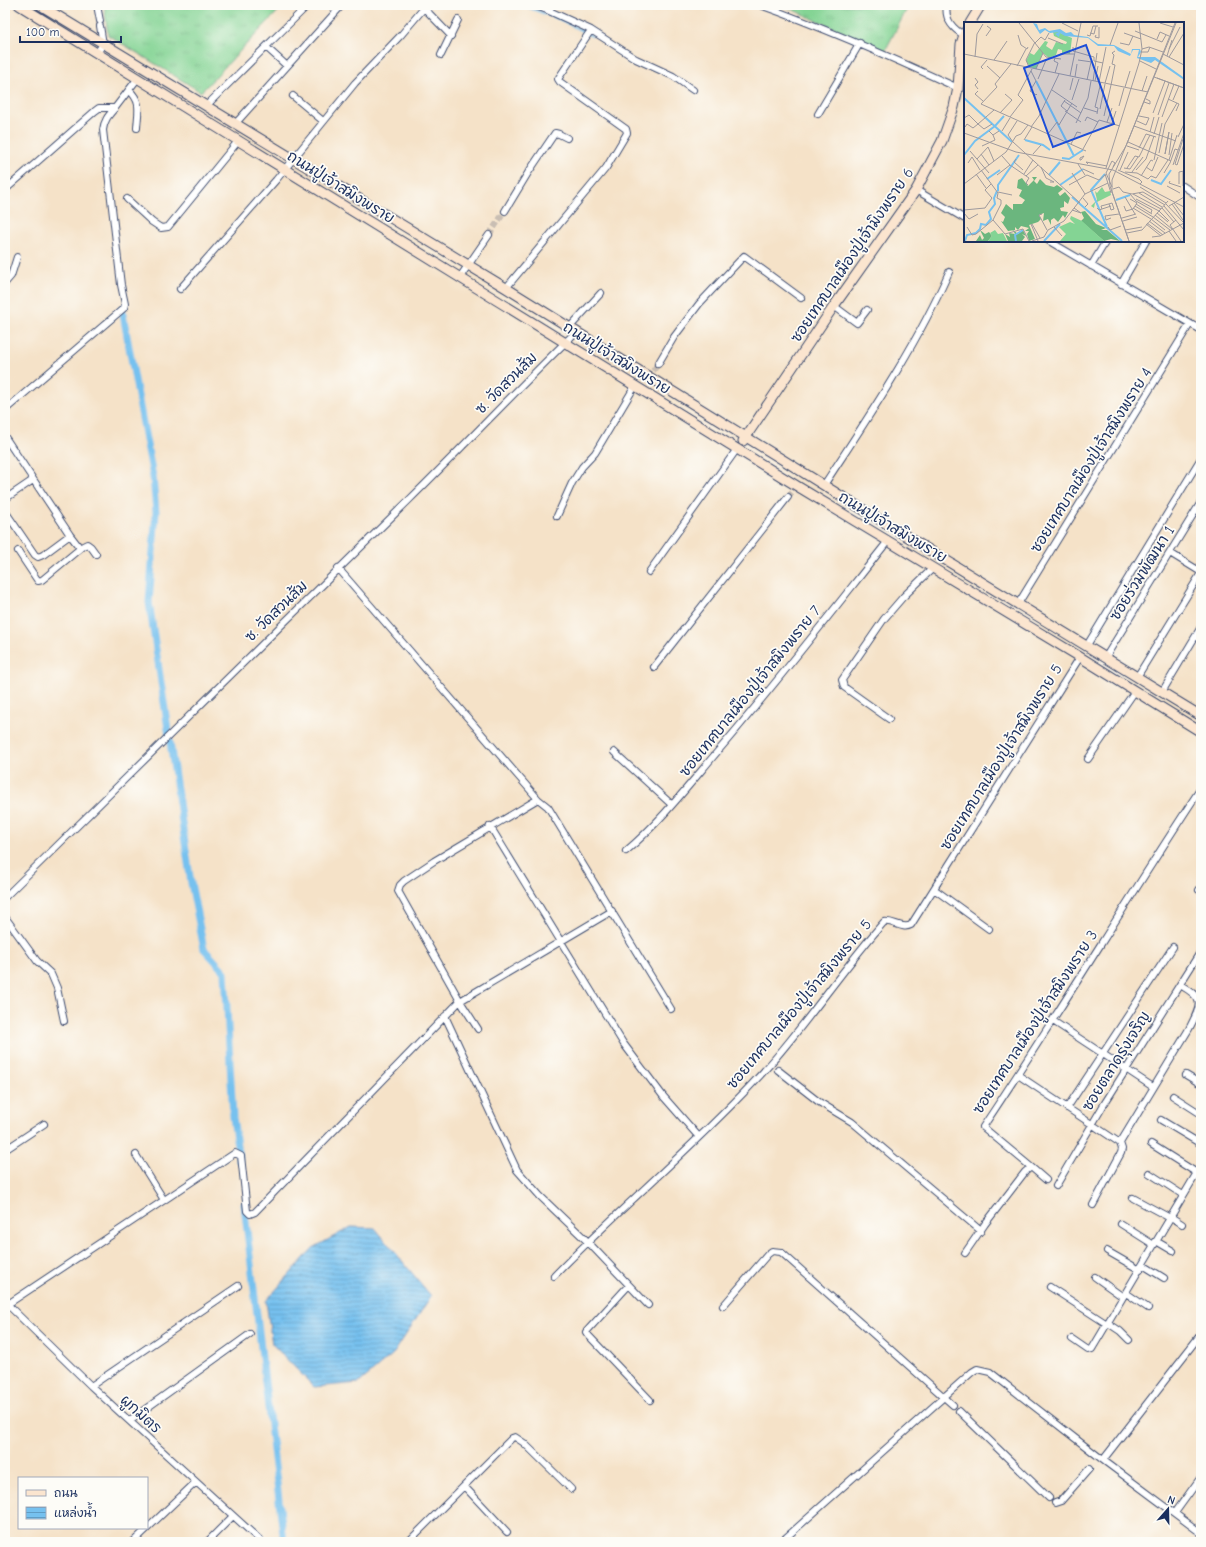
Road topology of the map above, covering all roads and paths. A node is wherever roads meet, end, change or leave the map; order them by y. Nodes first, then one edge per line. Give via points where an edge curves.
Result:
1 (20, 5) edge
2 (40, 5) edge
3 (97, 5) edge
4 (308, 5) edge
5 (342, 5) edge
6 (533, 5) edge
7 (760, 5) edge
8 (947, 5) edge
9 (981, 5) edge
10 (425, 7) edge
11 (549, 7) edge
12 (458, 20) dead end
13 (971, 22) edge
14 (590, 32) junction
15 (964, 35) edge
16 (451, 36) junction
17 (103, 44) junction
18 (860, 44) junction
19 (266, 47) junction
20 (97, 53) junction
21 (440, 55) dead end
22 (287, 66) junction
23 (138, 78) junction
24 (958, 88) junction
25 (129, 90) junction
26 (693, 90) dead end
27 (293, 96) dead end
28 (206, 106) junction
29 (115, 108) junction
30 (818, 114) dead end
31 (323, 121) junction
32 (235, 124) junction
33 (137, 128) dead end
34 (567, 138) dead end
35 (239, 140) junction
36 (293, 159) junction
37 (285, 169) junction
38 (1184, 187) edge
39 (5, 190) edge
40 (916, 190) junction
41 (127, 198) dead end
42 (1201, 198) edge
43 (505, 212) tunnel mouth
44 (964, 218) edge
45 (489, 235) tunnel mouth
46 (1052, 242) edge
47 (1105, 242) edge
48 (1145, 242) edge
49 (17, 257) dead end
50 (468, 265) junction
51 (1091, 266) junction
52 (949, 272) dead end
53 (460, 277) junction
54 (5, 283) edge
55 (1121, 284) junction
56 (506, 288) junction
57 (180, 290) dead end
58 (601, 293) dead end
59 (801, 298) dead end
60 (834, 306) junction
61 (867, 310) dead end
62 (1188, 327) junction
63 (573, 330) junction
64 (1201, 330) edge
65 (565, 343) junction
66 (658, 364) tunnel mouth
67 (635, 386) junction
68 (5, 410) edge
69 (5, 437) edge
70 (746, 437) junction
71 (737, 449) junction
72 (1201, 458) edge
73 (33, 480) junction
74 (824, 485) junction
75 (788, 497) tunnel mouth
76 (5, 499) edge
77 (1201, 502) edge
78 (5, 511) edge
79 (557, 516) dead end
80 (895, 529) junction
81 (70, 535) junction
82 (888, 541) junction
83 (80, 548) junction
84 (18, 551) dead end
85 (1170, 553) junction
86 (96, 554) dead end
87 (338, 568) junction
88 (933, 568) junction
89 (649, 572) dead end
90 (1201, 573) edge
91 (1004, 596) junction
92 (1018, 604) junction
93 (997, 607) junction
94 (1201, 627) edge
95 (1086, 647) junction
96 (1095, 652) junction
97 (1080, 657) junction
98 (1105, 658) junction
99 (1089, 662) junction
100 (654, 667) dead end
101 (1138, 677) junction
102 (1136, 691) junction
103 (1162, 692) junction
104 (1200, 714) edge
105 (889, 719) dead end
106 (1201, 732) edge
107 (614, 752) dead end
108 (1088, 759) dead end
109 (1201, 788) edge
110 (538, 799) junction
111 (671, 804) junction
112 (490, 826) junction
113 (626, 851) dead end
114 (934, 889) junction
115 (5, 897) edge
116 (612, 911) junction
117 (5, 916) edge
118 (989, 929) dead end
119 (560, 941) junction
120 (1173, 947) dead end
121 (1201, 951) edge
122 (1180, 986) junction
123 (460, 1002) junction
124 (671, 1009) dead end
125 (445, 1016) junction
126 (64, 1021) dead end
127 (1053, 1021) junction
128 (478, 1029) dead end
129 (1103, 1054) junction
130 (778, 1070) dead end
131 (1126, 1070) junction
132 (1018, 1075) junction
133 (1186, 1075) dead end
134 (1201, 1084) edge
135 (1153, 1088) junction
136 (1173, 1096) dead end
137 (1067, 1108) junction
138 (1201, 1114) edge
139 (1161, 1120) dead end
140 (44, 1124) dead end
141 (1091, 1125) junction
142 (699, 1137) junction
143 (1120, 1143) junction
144 (1151, 1144) dead end
145 (1201, 1144) edge
146 (5, 1150) edge
147 (136, 1154) dead end
148 (1201, 1166) edge
149 (1031, 1167) junction
150 (1196, 1173) junction
151 (1149, 1174) dead end
152 (1046, 1180) dead end
153 (1056, 1186) dead end
154 (1183, 1195) junction
155 (1133, 1198) dead end
156 (164, 1200) junction
157 (1093, 1205) dead end
158 (1170, 1217) junction
159 (1121, 1224) dead end
160 (1182, 1224) dead end
161 (981, 1231) junction
162 (588, 1242) junction
163 (1155, 1243) junction
164 (1107, 1250) dead end
165 (1173, 1251) dead end
166 (965, 1253) dead end
167 (1141, 1268) junction
168 (554, 1276) dead end
169 (1095, 1277) dead end
170 (1164, 1278) dead end
171 (629, 1285) junction
172 (238, 1286) dead end
173 (1050, 1287) dead end
174 (1125, 1295) junction
175 (6, 1303) edge
176 (648, 1305) dead end
177 (723, 1306) dead end
178 (1148, 1308) dead end
179 (1107, 1323) junction
180 (250, 1334) dead end
181 (1201, 1334) edge
182 (1072, 1339) dead end
183 (1129, 1340) dead end
184 (91, 1386) junction
185 (944, 1397) junction
186 (650, 1400) dead end
187 (953, 1405) dead end
188 (959, 1410) dead end
189 (130, 1420) junction
190 (1103, 1460) junction
191 (1089, 1469) dead end
192 (1201, 1477) edge
193 (196, 1482) junction
194 (464, 1486) junction
195 (571, 1489) dead end
196 (1049, 1498) dead end
197 (1055, 1503) dead end
198 (1175, 1514) junction
199 (233, 1516) junction
200 (148, 1528) edge
201 (147, 1529) edge
202 (507, 1532) dead end
203 (1201, 1533) edge
204 (133, 1542) edge
205 (207, 1542) edge
206 (262, 1542) edge
207 (408, 1542) edge
208 (781, 1542) edge

1 - 20 main road, ถนนปู่เจ้าสมิงพราย
2 - 17 main road, ถนนปู่เจ้าสมิงพราย
3 - 17 street
4 - 19 street
5 - 22 street
6 - 11 street
7 - 18 street via 807,21
8 - 15 street via 946,15 950,25
9 - 13 main road
10 - 16 street
10 - 31 street
11 - 14 street
12 - 16 street
14 - 26 street via 605,38 636,59 673,76
14 - 56 street via 559,76 560,82 626,129 627,133 606,168
15 - 24 main road, ซอยเทศบาลเมืองปู่เจ้ามิงพราย 6
16 - 21 street
17 - 20 street
17 - 28 main road, ถนนปู่เจ้าสมิงพราย
18 - 24 street
18 - 30 street
19 - 22 street
19 - 28 street
20 - 23 main road, ถนนปู่เจ้าสมิงพราย
22 - 32 street
23 - 25 street
23 - 35 main road, ถนนปู่เจ้าสมิงพราย
24 - 40 main road, ซอยเทศบาลเมืองปู่เจ้ามิงพราย 6 via 942,141
25 - 29 street
25 - 33 street via 138,102
27 - 31 street
28 - 32 main road, ถนนปู่เจ้าสมิงพราย
29 - 39 street via 99,108
29 - 68 street via 107,117 103,130 124,308
31 - 36 street
32 - 36 main road, ถนนปู่เจ้าสมิงพราย
34 - 43 street via 555,134
35 - 37 main road, ถนนปู่เจ้าสมิงพราย
35 - 41 street via 168,227 161,228 152,222
36 - 37 street
36 - 50 main road, ถนนปู่เจ้าสมิงพราย
37 - 53 main road, ถนนปู่เจ้าสมิงพราย
37 - 57 street
38 - 42 street
40 - 44 street
40 - 60 main road, ซอยเทศบาลเมืองปู่เจ้ามิงพราย 6
45 - 50 street
46 - 51 street
47 - 51 street
48 - 55 street
49 - 54 street via 11,276
50 - 53 street
50 - 56 main road, ถนนปู่เจ้าสมิงพราย
51 - 55 street
52 - 74 street via 927,317 865,424
53 - 65 main road, ถนนปู่เจ้าสมิงพราย
55 - 62 street
56 - 63 main road, ถนนปู่เจ้าสมิงพราย
58 - 63 street, ซ. วัดสวนส้ม
59 - 66 street via 744,256 699,304 674,337
60 - 61 street via 857,323
60 - 70 main road, ซอยเทศบาลเมืองปู่เจ้ามิงพราย 6
62 - 64 street
62 - 92 street, ซอยเทศบาลเมืองปู่เจ้าสมิงพราย 4
63 - 65 street, ซ. วัดสวนส้ม
63 - 70 main road, ถนนปู่เจ้าสมิงพราย via 651,374
65 - 67 main road, ถนนปู่เจ้าสมิงพราย
65 - 87 street, ซ. วัดสวนส้ม
67 - 71 main road, ถนนปู่เจ้าสมิงพราย
67 - 79 street via 594,453 572,483
69 - 73 street
70 - 71 main road, ซอยเทศบาลเมืองปู่เจ้ามิงพราย 6
70 - 74 main road, ถนนปู่เจ้าสมิงพราย
71 - 82 main road, ถนนปู่เจ้าสมิงพราย via 795,488
71 - 89 street
72 - 95 street
73 - 76 street
73 - 81 street
74 - 80 main road, ถนนปู่เจ้าสมิงพราย
75 - 100 street
77 - 85 street, ซอยร่วมพัฒนา 1
78 - 81 street via 38,557
80 - 82 main road
80 - 91 main road, ถนนปู่เจ้าสมิงพราย
81 - 83 street
82 - 88 main road, ถนนปู่เจ้าสมิงพราย
82 - 111 street, ซอยเทศบาลเมืองปู่เจ้าสมิงพราย 7 via 758,706
83 - 84 street via 38,582
83 - 86 street via 87,544
85 - 90 street
85 - 98 street, ซอยร่วมพัฒนา 1
87 - 110 street
87 - 115 street, ซ. วัดสวนส้ม
88 - 93 main road, ถนนปู่เจ้าสมิงพราย
88 - 105 street via 884,619 842,680 844,687
90 - 101 street
91 - 92 main road, ถนนปู่เจ้าสมิงพราย
91 - 93 main road
92 - 95 main road, ถนนปู่เจ้าสมิงพราย
93 - 97 main road, ถนนปู่เจ้าสมิงพราย
94 - 103 street
95 - 96 main road, ถนนปู่เจ้าสมิงพราย
96 - 98 main road, ถนนปู่เจ้าสมิงพราย
96 - 99 main road
97 - 99 main road, ถนนปู่เจ้าสมิงพราย
97 - 114 street, ซอยเทศบาลเมืองปู่เจ้าสมิงพราย 5
98 - 101 main road, ถนนปู่เจ้าสมิงพราย
99 - 102 main road, ถนนปู่เจ้าสมิงพราย
101 - 103 main road, ถนนปู่เจ้าสมิงพราย
102 - 106 main road, ถนนปู่เจ้าสมิงพราย
102 - 108 street
103 - 104 main road, ถนนปู่เจ้าสมิงพราย
107 - 111 street
109 - 127 street, ซอยเทศบาลเมืองปู่เจ้าสมิงพราย 3
110 - 112 street
110 - 116 street via 548,807
111 - 113 street, ซอยเทศบาลเมืองปู่เจ้าสมิงพราย 7
112 - 119 street
112 - 123 street via 404,881 398,891
114 - 118 street
114 - 142 street, ซอยเทศบาลเมืองปู่เจ้าสมิงพราย 5 via 911,925 906,927 884,922 774,1060
116 - 119 street
116 - 124 street
117 - 126 street via 37,961 51,974 57,988
119 - 123 street
119 - 142 street via 623,1043 663,1096
120 - 129 street
121 - 122 street, ซอยตลาดรุ่งเจริญ
122 - 131 street, ซอยตลาดรุ่งเจริญ
122 - 135 street via 1197,996 1199,1009
123 - 125 street
123 - 128 street
125 - 156 street via 255,1212 250,1214 247,1211 241,1156 238,1153
125 - 162 street via 517,1170
127 - 129 street
127 - 132 street, ซอยเทศบาลเมืองปู่เจ้าสมิงพราย 3
129 - 131 street
129 - 137 street
130 - 161 street via 819,1102 852,1122
131 - 135 street
131 - 141 street, ซอยตลาดรุ่งเจริญ
132 - 137 street
132 - 149 street, ซอยเทศบาลเมืองปู่เจ้าสมิงพราย 3 via 983,1127
133 - 134 street
135 - 143 street
136 - 138 street
137 - 141 street
139 - 145 street
140 - 146 street
141 - 143 street
141 - 153 street, ซอยตลาดรุ่งเจริญ
142 - 162 street, ซอยเทศบาลเมืองปู่เจ้าสมิงพราย 5
143 - 157 street via 1121,1153
144 - 150 street
147 - 156 street
148 - 150 street
149 - 152 street
149 - 161 street
150 - 154 street
151 - 154 street
154 - 158 street
155 - 158 street
156 - 175 street
158 - 160 street
158 - 163 street
159 - 163 street
161 - 166 street
162 - 168 street, ซอยเทศบาลเมืองปู่เจ้าสมิงพราย 5
162 - 171 street
163 - 165 street
163 - 167 street
164 - 167 street
167 - 170 street
167 - 174 street
169 - 174 street
171 - 176 street
171 - 186 street via 586,1332
172 - 184 street
173 - 179 street
174 - 178 street
174 - 179 street
175 - 184 street, ผูกมิตร
177 - 185 street via 768,1254 772,1251 781,1252
179 - 182 street via 1091,1350
179 - 183 street via 1120,1330
180 - 189 street
181 - 190 street
184 - 189 street, ผูกมิตร
185 - 187 street
185 - 190 street via 977,1369 990,1372
185 - 208 street
188 - 196 street
189 - 193 street, ผูกมิตร
190 - 198 street
191 - 197 street via 1061,1501
192 - 198 street
193 - 199 street, ผูกมิตร
193 - 200 street
194 - 195 street via 515,1437
194 - 202 street
194 - 207 street
198 - 203 street
199 - 205 street
199 - 206 street, ผูกมิตร
201 - 204 street

